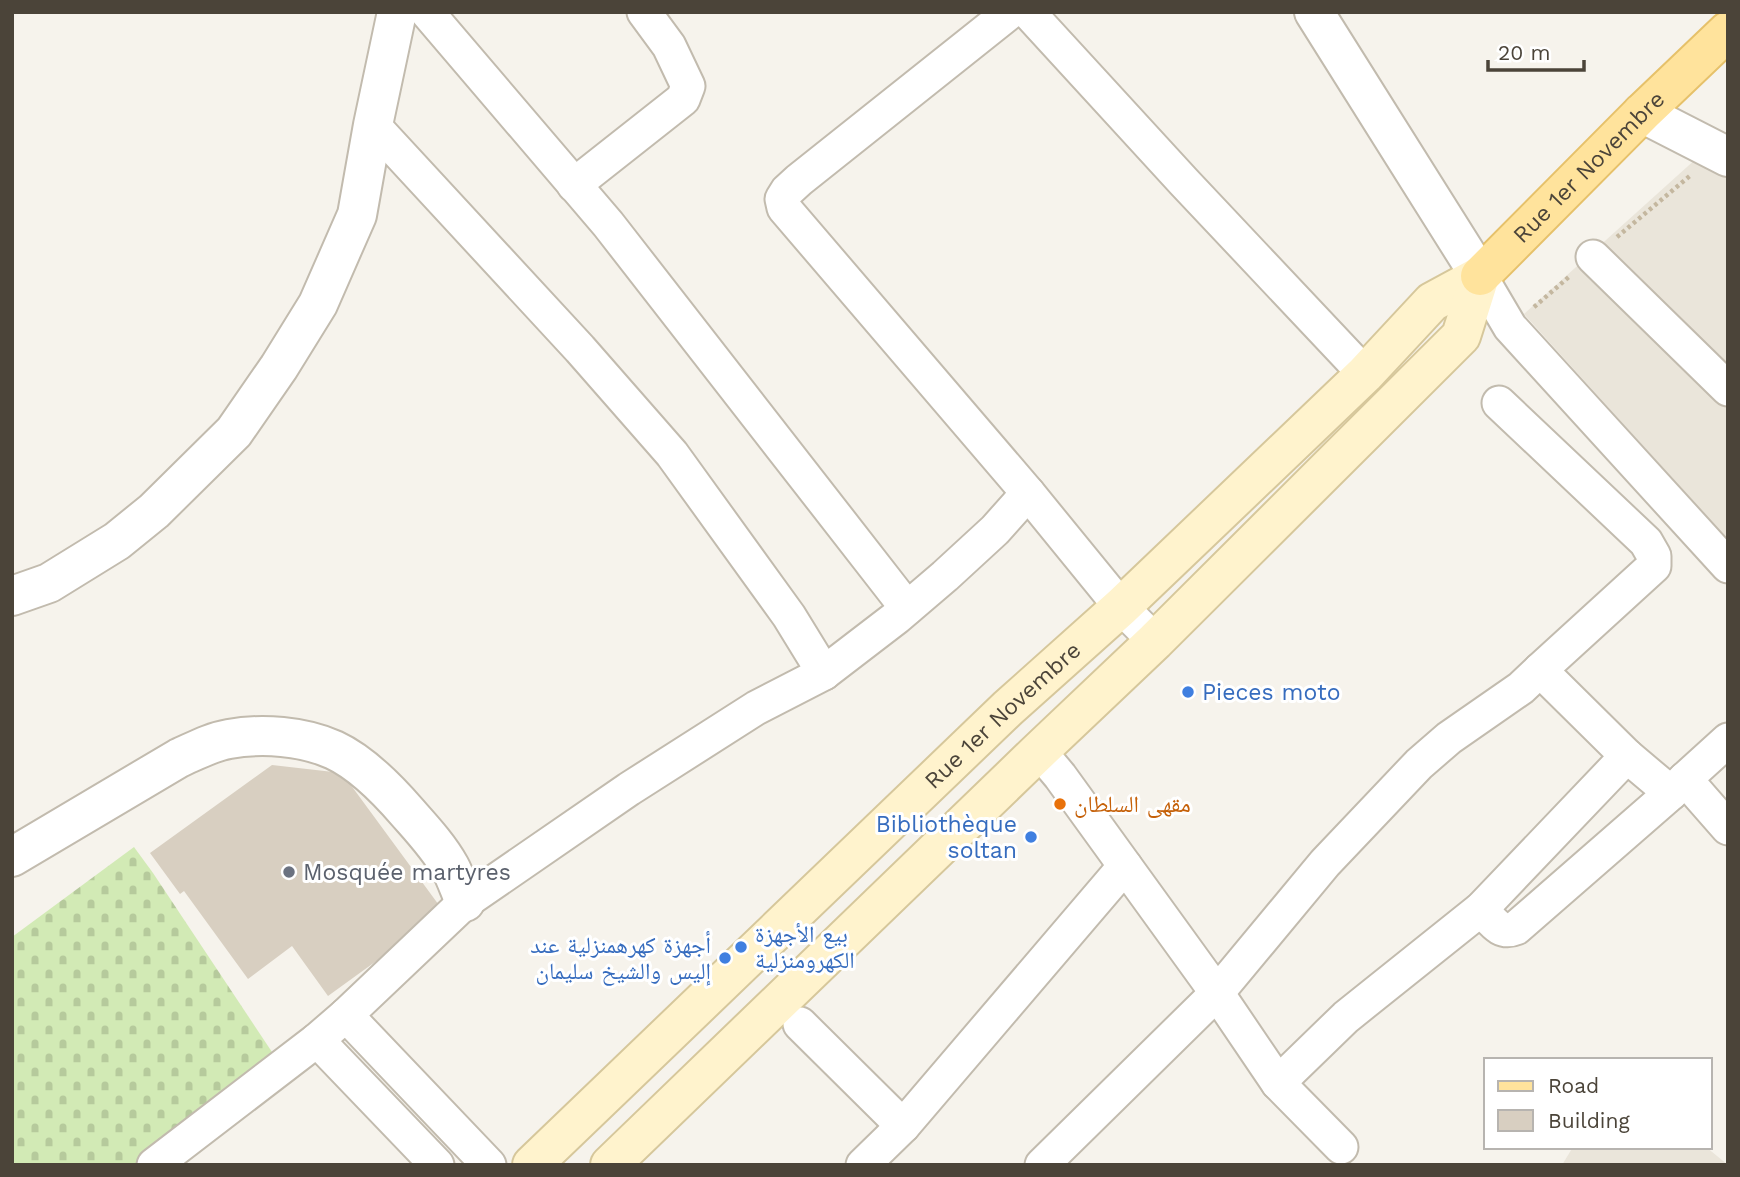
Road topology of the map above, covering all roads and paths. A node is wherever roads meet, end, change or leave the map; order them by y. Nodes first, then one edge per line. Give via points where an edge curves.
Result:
1 (397, 12) edge
2 (427, 12) edge
3 (644, 12) edge
4 (1010, 12) edge
5 (1028, 12) edge
6 (1314, 12) edge
7 (1728, 31) edge
8 (1642, 113) junction
9 (373, 125) junction
10 (1728, 157) edge
11 (574, 185) junction
12 (1593, 257) dead end
13 (1480, 276) junction
14 (1366, 374) junction
15 (1728, 388) edge
16 (1499, 403) dead end
17 (1028, 494) junction
18 (1728, 566) edge
19 (12, 596) edge
20 (1121, 607) junction
21 (907, 608) junction
22 (1156, 641) junction
23 (1540, 670) junction
24 (824, 673) junction
25 (1728, 740) edge
26 (1039, 751) junction
27 (1627, 756) junction
28 (1678, 786) junction
29 (1728, 828) edge
30 (12, 857) edge
31 (1125, 866) junction
32 (465, 902) junction
33 (1481, 909) junction
34 (1217, 993) junction
35 (346, 1015) junction
36 (800, 1024) dead end
37 (317, 1040) junction
38 (1278, 1083) junction
39 (903, 1126) junction
40 (1341, 1147) dead end
41 (154, 1165) edge
42 (437, 1165) edge
43 (489, 1165) edge
44 (532, 1165) edge
45 (610, 1165) edge
46 (863, 1165) edge
47 (1042, 1165) edge

1 - 9 street
2 - 11 street
3 - 11 street via 669,46 688,86 683,99
4 - 17 street via 799,180 782,199 784,208
5 - 14 street
6 - 13 street
7 - 8 main road, Rue 1er Novembre
8 - 10 street
8 - 13 main road, Rue 1er Novembre
9 - 19 street via 357,215 318,304 234,432 117,541 49,583
9 - 24 street via 672,454 789,615
11 - 21 street
12 - 15 street
13 - 14 main road, Rue 1er Novembre via 1432,302
13 - 18 street via 1510,327
13 - 22 main road, Rue 1er Novembre via 1461,336
14 - 20 main road, Rue 1er Novembre
16 - 23 street via 1646,542 1654,556 1654,566
17 - 20 street
17 - 21 street via 995,530
20 - 22 street
20 - 44 main road, Rue 1er Novembre via 1008,708
21 - 24 street
22 - 26 main road, Rue 1er Novembre
23 - 27 street
23 - 34 street via 1419,764 1325,863
24 - 32 street via 629,789
25 - 28 street
26 - 31 street
26 - 45 main road, Rue 1er Novembre
27 - 28 street
27 - 33 street
28 - 29 street
28 - 33 street via 1516,928 1500,930
30 - 32 street via 205,746 239,738 304,739 335,750 392,795 450,867
31 - 34 street
31 - 39 street
32 - 35 street
33 - 38 street via 1346,1017
34 - 38 street
34 - 47 street
35 - 37 street
35 - 43 street
36 - 39 street
37 - 41 street
37 - 42 street
38 - 40 street
39 - 46 street

